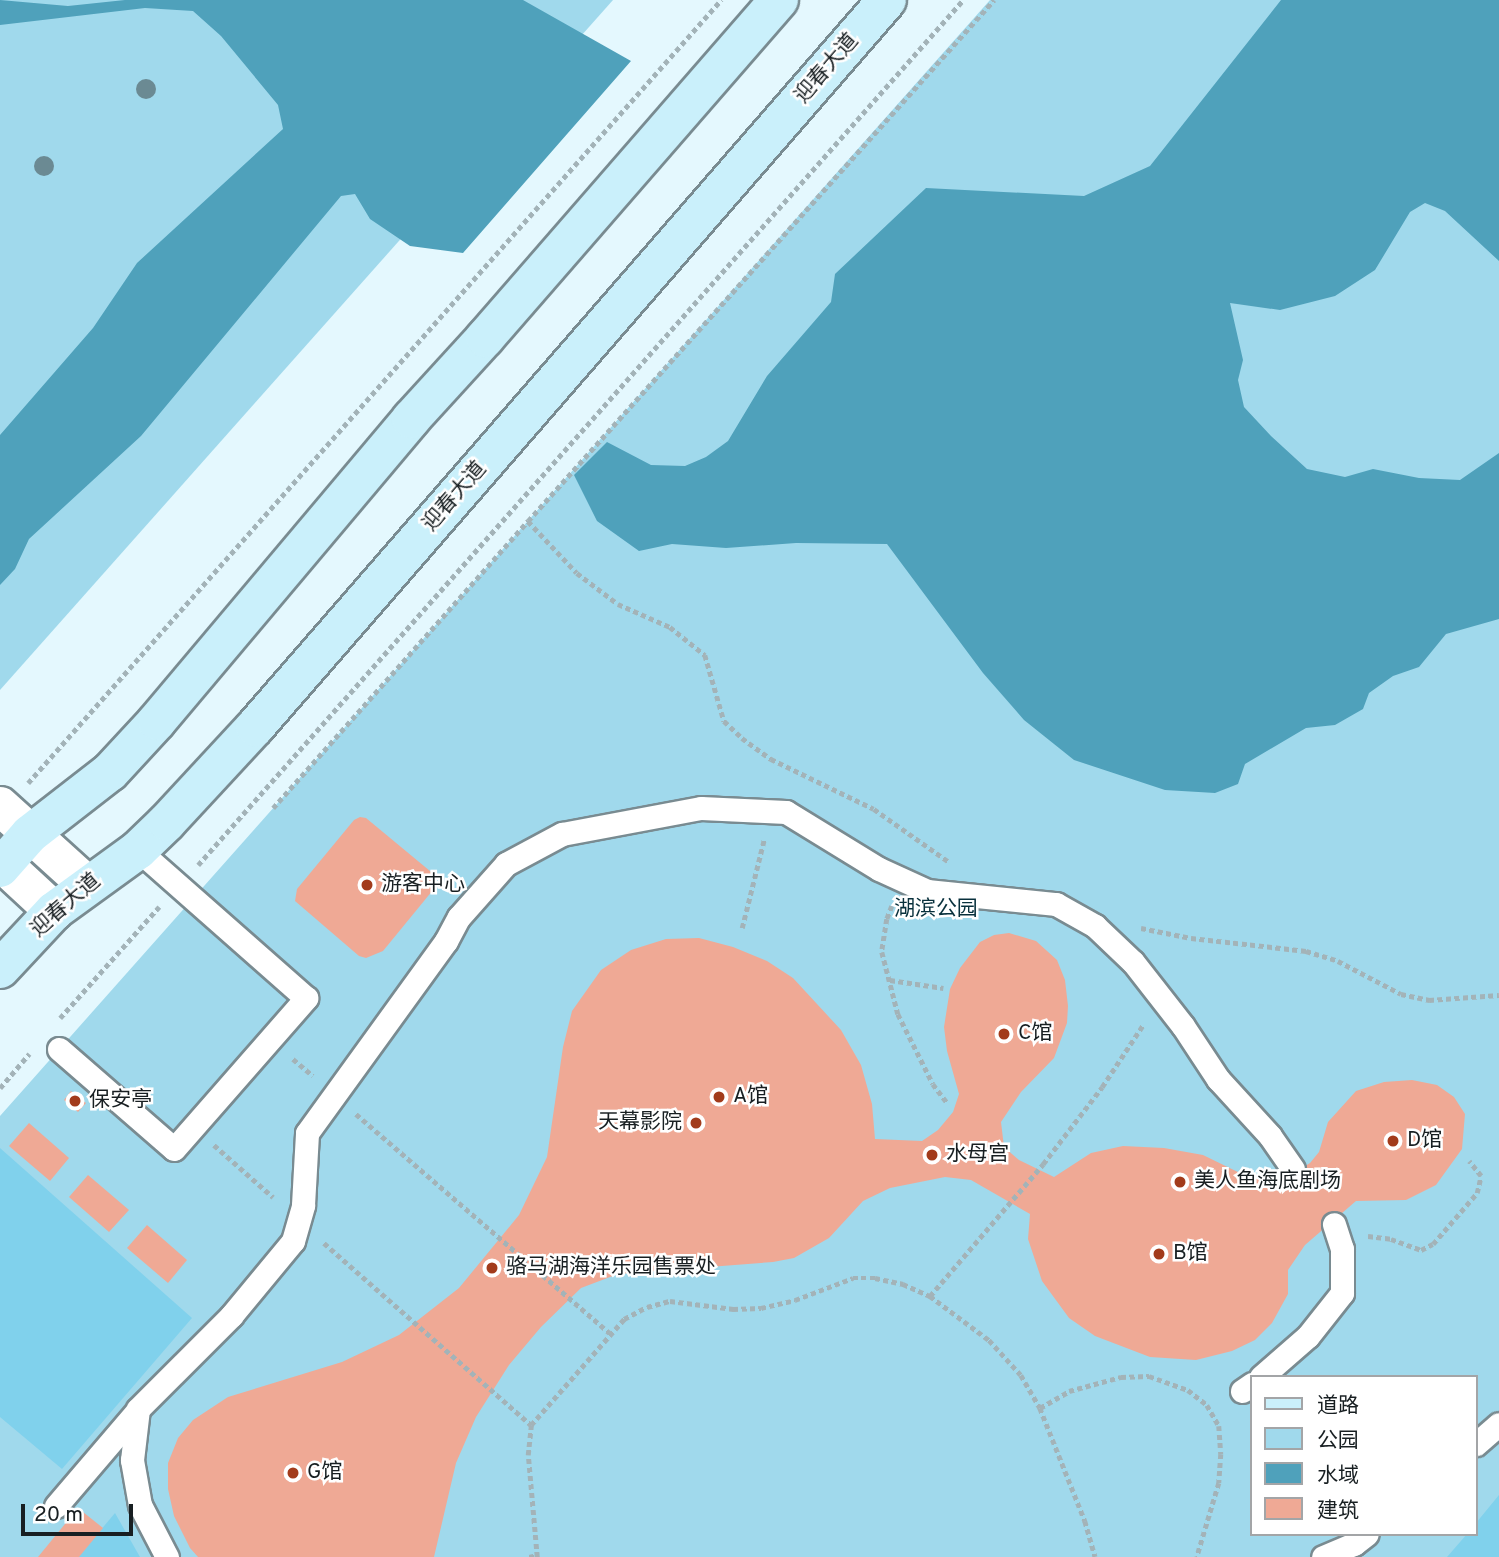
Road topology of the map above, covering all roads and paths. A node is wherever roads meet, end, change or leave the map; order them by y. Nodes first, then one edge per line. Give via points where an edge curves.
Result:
1 (721, 0) edge
2 (779, 0) edge
3 (887, 0) edge
4 (962, 0) edge
5 (994, 0) edge
6 (528, 521) junction
7 (273, 808) dead end
8 (772, 811) junction
9 (11, 816) edge
10 (138, 850) junction
11 (1, 864) edge
12 (903, 880) junction
13 (86, 884) junction
14 (178, 886) junction
15 (998, 896) junction
16 (54, 911) junction
17 (1095, 926) junction
18 (742, 928) dead end
19 (0, 969) edge
20 (890, 981) junction
21 (943, 988) dead end
22 (1499, 995) edge
23 (1161, 998) junction
24 (54, 1025) dead end
25 (271, 1039) junction
26 (36, 1045) dead end
27 (59, 1049) dead end
28 (0, 1088) edge
29 (335, 1095) junction
30 (948, 1104) dead end
31 (194, 1127) junction
32 (1469, 1161) dead end
33 (1293, 1169) dead end
34 (299, 1220) junction
35 (1334, 1224) dead end
36 (1342, 1249) junction
37 (930, 1296) junction
38 (610, 1333) junction
39 (1263, 1375) edge
40 (1040, 1408) junction
41 (138, 1409) junction
42 (1499, 1424) edge
43 (531, 1425) junction
44 (1478, 1442) edge
45 (56, 1506) dead end
46 (1364, 1536) edge
47 (537, 1556) edge
48 (167, 1557) edge
49 (529, 1557) edge
50 (1095, 1557) edge
51 (1198, 1557) edge
52 (1323, 1557) edge

1 - 9 path
2 - 9 main road via 411,419 110,772
3 - 10 main road, 迎春大道 via 255,727
4 - 14 path
5 - 6 path
6 - 7 path
6 - 15 path via 578,573 618,604 670,627 705,656 724,721 742,738 771,759 874,809
8 - 12 lane via 786,812
8 - 18 path
8 - 29 lane via 701,808 621,822 562,834 506,864 459,917
9 - 11 main road
9 - 13 street
10 - 13 main road, 迎春大道
10 - 14 lane
11 - 16 street
12 - 15 lane via 927,891
12 - 20 path via 887,919 882,952
13 - 16 main road, 迎春大道
14 - 24 path
14 - 25 lane via 306,998
15 - 17 lane via 1056,904
16 - 19 main road, 迎春大道
17 - 22 path via 1153,928 1191,938 1306,951 1338,961 1401,994 1429,1000
17 - 23 lane via 1133,962
20 - 21 path
20 - 30 path via 898,1014
23 - 33 lane via 1218,1079
23 - 37 path via 1069,1131
25 - 29 path
25 - 31 lane
26 - 28 path
27 - 31 lane via 174,1149
29 - 34 lane via 307,1133
29 - 38 path
31 - 34 path
32 - 36 path via 1481,1176 1477,1193 1433,1244 1421,1250 1373,1236 1359,1238
34 - 41 lane via 293,1241 269,1273
34 - 43 path
35 - 36 lane
36 - 39 lane via 1342,1293 1308,1336
37 - 38 path via 904,1284 853,1278 761,1308 670,1301 647,1307
37 - 40 path via 989,1340 1021,1375
38 - 43 path
40 - 50 path
40 - 51 path via 1069,1391 1121,1377 1149,1376 1188,1390 1207,1405 1219,1426 1221,1454 1219,1483
41 - 45 lane
41 - 48 lane via 132,1460 140,1505
42 - 44 lane
43 - 47 path via 528,1455
46 - 52 lane
47 - 49 path

